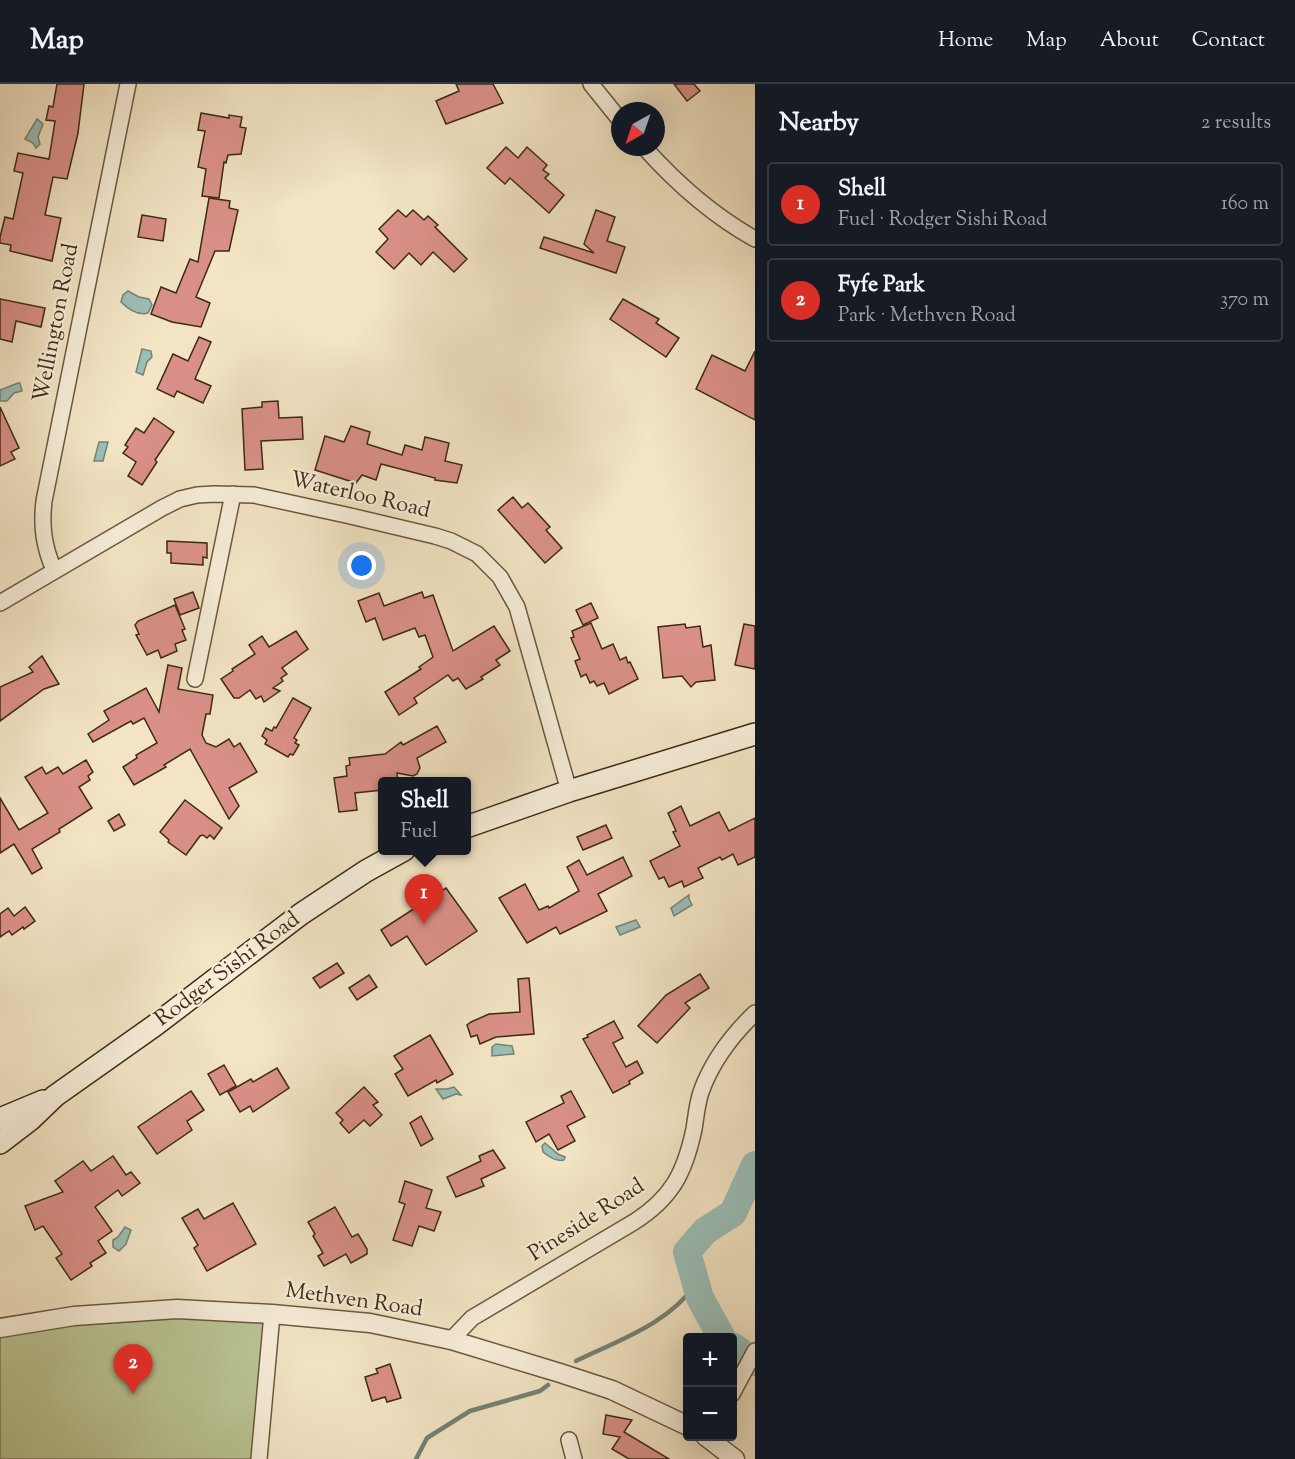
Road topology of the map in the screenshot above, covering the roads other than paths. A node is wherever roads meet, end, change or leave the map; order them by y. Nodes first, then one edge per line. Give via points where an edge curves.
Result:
1 (128, 84) edge
2 (591, 84) edge
3 (611, 109) edge
4 (652, 156) edge
5 (755, 240) edge
6 (233, 494) junction
7 (54, 570) junction
8 (0, 603) edge
9 (195, 679) dead end
10 (755, 734) edge
11 (569, 791) junction
12 (471, 824) edge
13 (395, 855) edge
14 (755, 1013) edge
15 (55, 1096) junction
16 (0, 1119) edge
17 (0, 1143) edge
18 (272, 1314) junction
19 (0, 1328) edge
20 (451, 1340) junction
21 (755, 1352) edge
22 (737, 1387) edge
23 (683, 1424) edge
24 (568, 1440) dead end
25 (713, 1441) edge
26 (259, 1459) edge
27 (574, 1459) edge
28 (735, 1459) edge

1 - 7 street, Wellington Road via 44,501 43,538
2 - 3 street
4 - 5 street via 680,187
6 - 7 street, Waterloo Road via 180,499
6 - 9 street
6 - 11 street, Waterloo Road via 346,514 451,541 477,554 500,577 517,607
7 - 8 street, Waterloo Road
10 - 11 main road
11 - 12 main road
13 - 15 main road, Rodger Sishi Road via 301,914
14 - 20 street, Pineside Road via 727,1044 707,1077 685,1165 662,1201 650,1213 472,1318
15 - 16 main road, Rodger Sishi Road
15 - 17 main road, Rodger Sishi Road
18 - 19 street, Methven Road via 148,1310 64,1317
18 - 20 street, Methven Road via 370,1323
18 - 26 street
20 - 23 street, Methven Road via 612,1390
21 - 22 street
24 - 27 street
25 - 28 street

